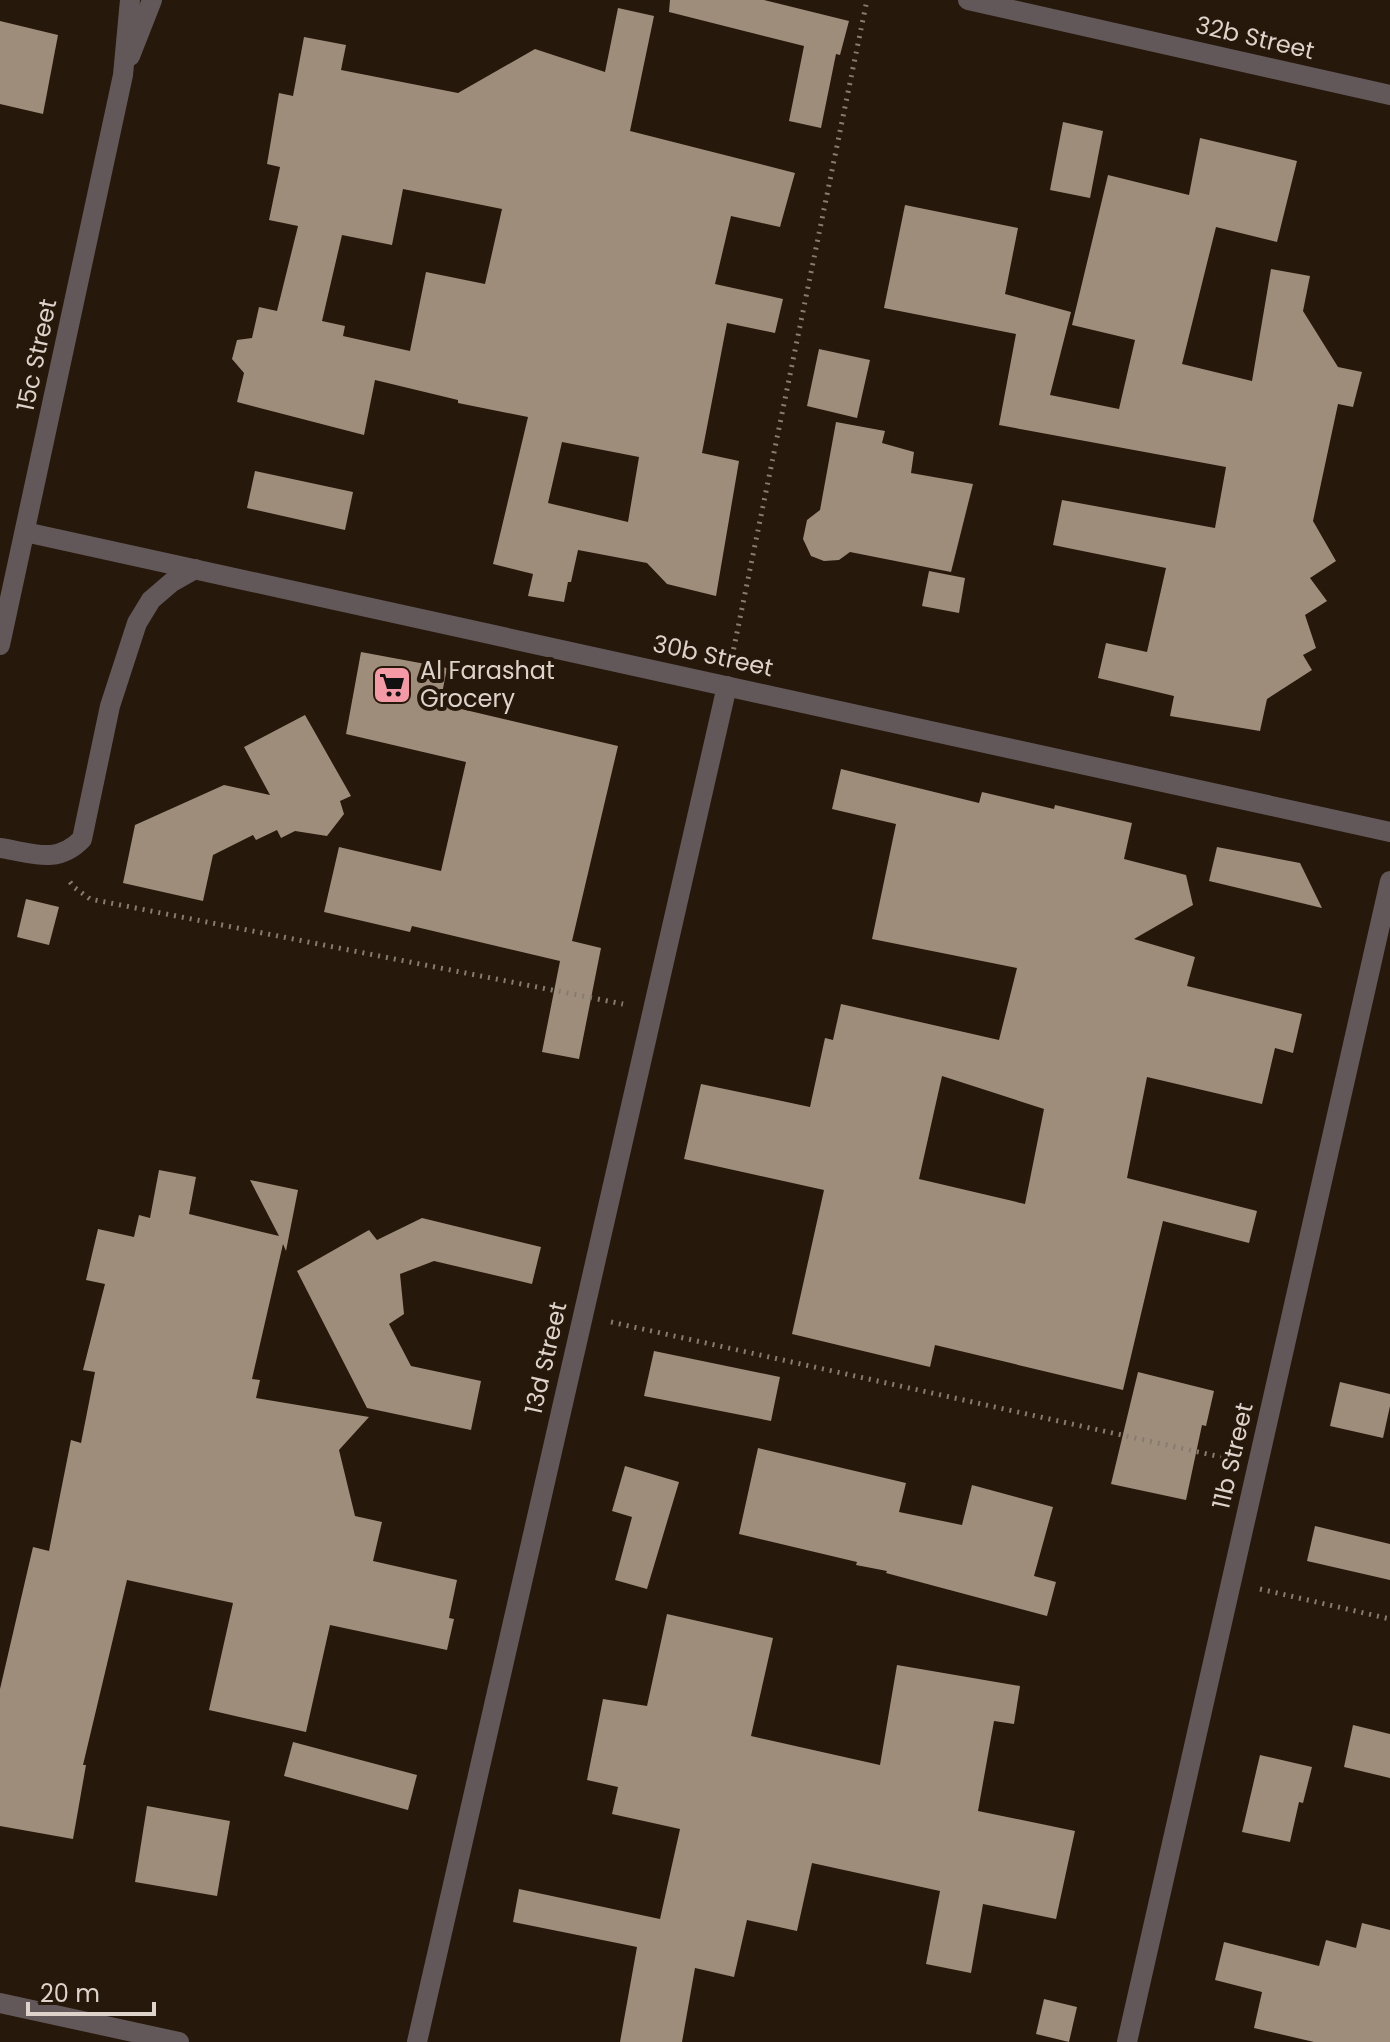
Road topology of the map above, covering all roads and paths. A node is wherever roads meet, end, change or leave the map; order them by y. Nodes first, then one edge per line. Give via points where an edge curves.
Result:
1 (130, 0) edge
2 (152, 0) edge
3 (867, 0) edge
4 (968, 0) edge
5 (123, 75) junction
6 (1390, 95) edge
7 (25, 532) junction
8 (195, 569) junction
9 (0, 645) edge
10 (727, 686) junction
11 (1390, 832) edge
12 (0, 848) edge
13 (57, 856) junction
14 (1390, 881) edge
15 (652, 1010) junction
16 (583, 1315) junction
17 (1258, 1465) junction
18 (1231, 1583) junction
19 (1390, 1619) edge
20 (0, 2003) edge
21 (179, 2042) edge
22 (417, 2042) edge
23 (1127, 2042) edge

1 - 5 street, 15c Street
2 - 5 street, 15c Street
3 - 10 path
4 - 6 street, 32b Street
5 - 7 street, 15c Street
7 - 8 street, 30b Street
7 - 9 street, 15c Street
8 - 10 street, 30b Street
8 - 13 street via 151,600 137,623 110,706 82,839
10 - 11 street, 30b Street
10 - 15 street, 13d Street
12 - 13 street
13 - 15 path via 69,881 90,899
14 - 17 street, 11b Street
15 - 16 street, 13d Street
16 - 17 path
16 - 22 street, 13d Street
17 - 18 street, 11b Street
18 - 19 path
18 - 23 street, 11b Street
20 - 21 street

